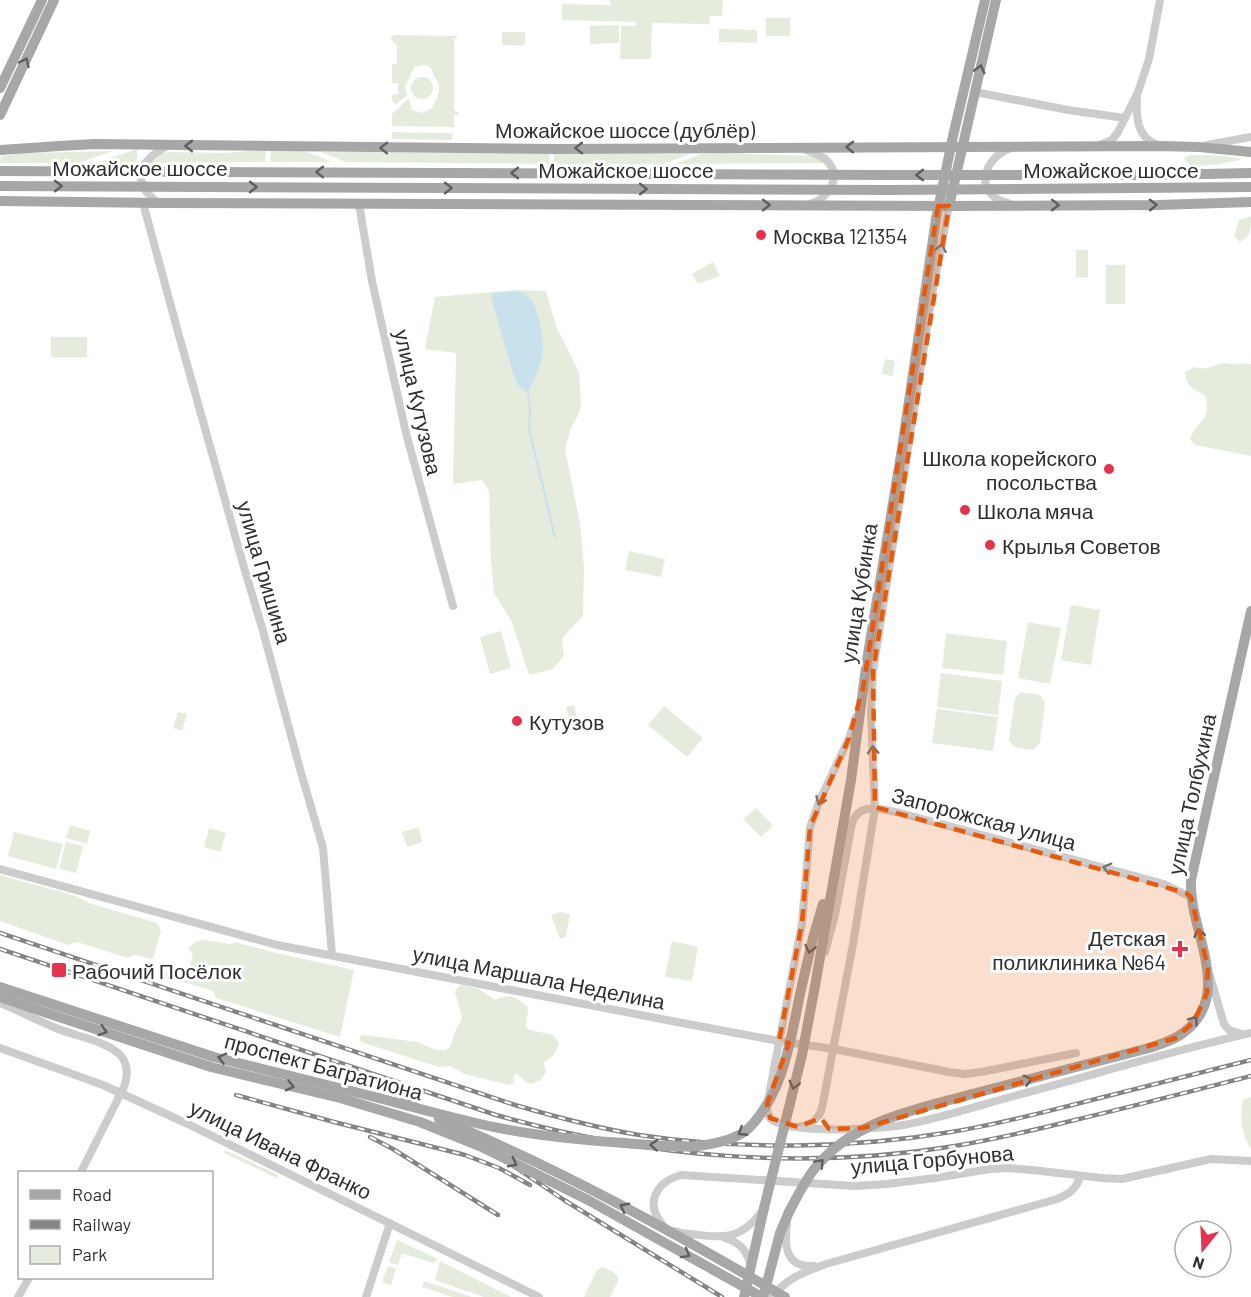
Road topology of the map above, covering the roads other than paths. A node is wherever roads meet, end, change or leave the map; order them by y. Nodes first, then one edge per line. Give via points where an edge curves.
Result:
1 (42, 0) edge
2 (54, 0) edge
3 (985, 0) edge
4 (996, 0) edge
5 (1160, 0) edge
6 (0, 88) edge
7 (975, 92) junction
8 (1138, 92) junction
9 (0, 115) edge
10 (1125, 118) junction
11 (1251, 137) edge
12 (169, 146) junction
13 (956, 146) junction
14 (1020, 146) junction
15 (1096, 146) junction
16 (1160, 146) junction
17 (798, 147) junction
18 (1199, 147) junction
19 (0, 150) edge
20 (1251, 152) edge
21 (0, 171) edge
22 (1251, 173) edge
23 (0, 186) edge
24 (1251, 187) edge
25 (0, 201) edge
26 (1251, 202) edge
27 (143, 203) junction
28 (160, 203) junction
29 (359, 204) junction
30 (804, 205) junction
31 (1016, 205) junction
32 (943, 206) junction
33 (453, 606) dead end
34 (1251, 612) edge
35 (863, 688) junction
36 (875, 808) junction
37 (838, 852) junction
38 (0, 869) edge
39 (1192, 872) junction
40 (1164, 884) junction
41 (1191, 897) junction
42 (332, 955) junction
43 (1208, 968) junction
44 (817, 974) junction
45 (0, 987) edge
46 (0, 997) edge
47 (0, 1003) edge
48 (49, 1008) junction
49 (1222, 1019) junction
50 (1248, 1034) edge
51 (779, 1041) junction
52 (1208, 1044) junction
53 (0, 1048) edge
54 (834, 1050) junction
55 (1076, 1053) dead end
56 (121, 1093) junction
57 (379, 1098) junction
58 (822, 1108) junction
59 (798, 1127) junction
60 (829, 1129) junction
61 (1251, 1161) edge
62 (82, 1171) edge
63 (1080, 1176) junction
64 (764, 1208) junction
65 (789, 1212) junction
66 (390, 1223) junction
67 (722, 1237) junction
68 (826, 1264) junction
69 (751, 1267) junction
70 (28, 1279) edge
71 (18, 1297) edge
72 (366, 1297) edge
73 (539, 1297) edge
74 (744, 1297) edge
75 (763, 1297) edge
76 (772, 1297) edge
77 (785, 1297) edge

1 - 6 main road
9 -> 2 main road
3 - 13 main road
7 -> 4 main road
5 - 8 street via 1149,59
7 - 10 street
7 - 13 main road
8 - 10 street
8 - 16 street via 1136,111 1141,130 1148,141
10 - 15 street via 1112,140
11 - 18 street
17 -> 12 main road, Можайское шоссе (дублёр)
12 - 19 main road, Можайское шоссе (дублёр) via 68,145
12 - 28 street via 148,160 141,174 146,193
13 - 14 main road, Можайское шоссе (дублёр)
13 -> 17 main road, Можайское шоссе (дублёр)
13 - 32 main road, улица Кубинка
14 - 15 main road, Можайское шоссе (дублёр)
14 - 31 street via 999,153 987,170 985,181 993,198
15 - 16 main road, Можайское шоссе (дублёр)
16 - 18 main road, Можайское шоссе (дублёр)
17 - 30 street via 829,163 834,180 824,197
18 - 20 main road, Можайское шоссе (дублёр)
22 -> 21 main road, Можайское шоссе, bridge
23 -> 24 main road, Можайское шоссе, bridge via 877,190
25 - 27 main road
31 -> 26 main road
27 - 28 main road
27 - 42 street, улица Гришина via 323,848
28 - 29 main road
29 -> 30 main road
29 - 33 street, улица Кутузова via 406,433
30 - 32 main road
31 - 32 main road
32 - 35 main road, улица Кубинка
36 -> 32 street via 873,671
34 - 39 main road, улица Толбухина
35 - 37 main road, улица Кубинка
35 -> 51 street via 849,738 813,815 808,835 802,923
40 -> 36 street, Запорожская улица
36 - 44 street, Запорожская улица via 860,811 852,823 831,933
36 - 54 street
37 - 44 main road, улица Кубинка
37 -> 57 main road, bridge via 813,938 785,1065 764,1108 748,1130 712,1144 657,1146 547,1136 482,1125
38 - 42 street, улица Маршала Неделина via 277,945
39 - 40 street via 1184,882
39 - 41 main road, улица Толбухина
40 - 41 street, Запорожская улица
43 -> 41 main road, улица Толбухина
42 - 51 street, улица Маршала Неделина
43 - 49 street, улица Толбухина
65 -> 43 main road, bridge via 816,1166 858,1131 879,1121 1176,1038 1202,1010
44 -> 64 main road, улица Кубинка, bridge via 802,1055
45 - 48 main road, проспект Багратиона
46 - 48 main road, проспект Багратиона
47 - 56 street via 118,1053 127,1076
57 -> 48 main road, проспект Багратиона via 214,1057
48 -> 75 main road, проспект Багратиона, bridge via 211,1066 340,1098 441,1130 588,1200
49 - 50 street via 1229,1030
49 - 52 street via 1220,1035
50 - 52 street
51 - 54 street, улица Маршала Неделина
51 - 59 street via 767,1112 776,1122
52 - 60 street via 924,1120 881,1128
53 - 56 street, улица Ивана Франко
54 - 55 street, улица Маршала Неделина via 965,1074
54 - 58 street
56 - 62 street
56 - 66 street, улица Ивана Франко
77 -> 57 main road, проспект Багратиона, bridge via 703,1249 487,1139
58 - 59 street via 813,1122
58 - 60 street via 822,1122
59 - 60 street
61 - 63 street, улица Горбунова via 1202,1161 1122,1179
63 - 67 street, улица Горбунова, bridge via 1008,1168 855,1185 681,1174 660,1186 653,1209 663,1226 681,1233
63 - 68 street via 1069,1194 1057,1199
64 - 67 street via 749,1228
64 - 69 main road, улица Кубинка
65 - 68 street via 785,1237 789,1257 802,1265
65 - 75 main road, bridge
66 - 72 street
66 - 73 street, улица Ивана Франко
67 - 69 street via 741,1245
68 - 76 street via 788,1280
69 - 74 main road, улица Кубинка, bridge
70 - 71 street

